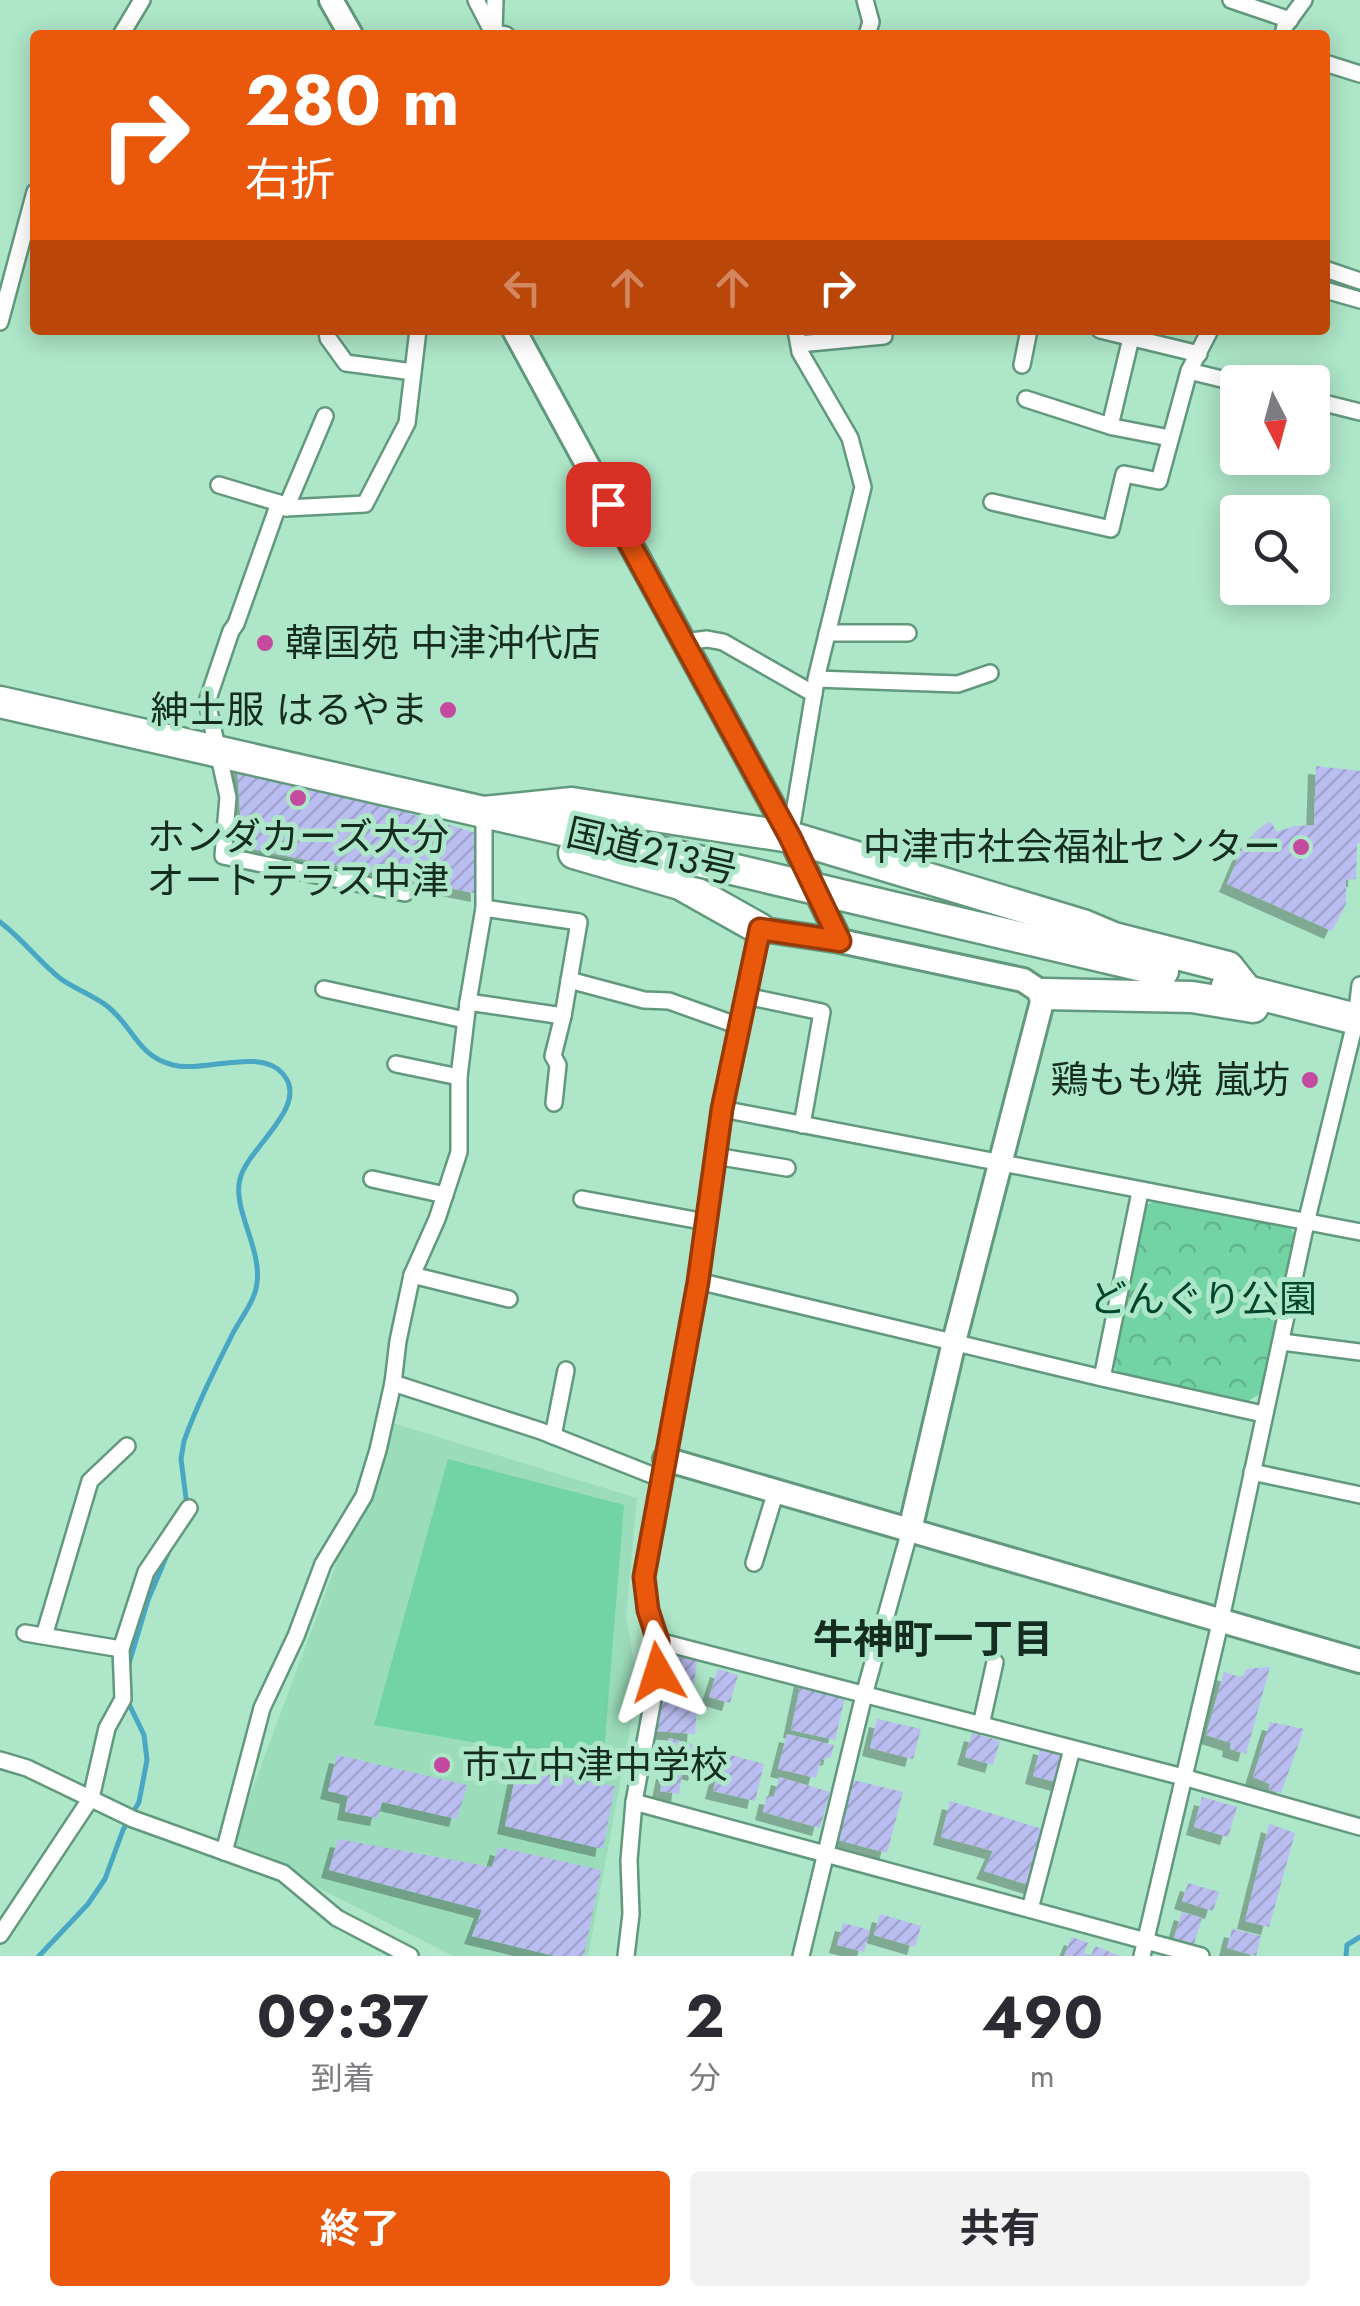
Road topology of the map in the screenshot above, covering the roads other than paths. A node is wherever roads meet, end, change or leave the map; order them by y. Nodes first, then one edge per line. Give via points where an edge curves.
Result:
1 (142, 0) edge
2 (331, 0) edge
3 (476, 0) edge
4 (495, 0) edge
5 (865, 0) edge
6 (1230, 0) edge
7 (1304, 0) edge
8 (1286, 28) edge
9 (124, 30) edge
10 (347, 30) edge
11 (495, 30) edge
12 (498, 30) edge
13 (869, 30) edge
14 (1330, 65) edge
15 (1360, 74) edge
16 (30, 211) edge
17 (1330, 271) edge
18 (1360, 281) edge
19 (1330, 291) edge
20 (1360, 300) edge
21 (0, 322) edge
22 (328, 335) edge
23 (417, 335) edge
24 (517, 335) edge
25 (1028, 335) edge
26 (1119, 335) edge
27 (1208, 335) edge
28 (884, 336) dead end
29 (797, 337) edge
30 (1131, 338) junction
31 (1199, 354) junction
32 (1022, 364) dead end
33 (1190, 371) junction
34 (413, 372) junction
35 (1220, 378) edge
36 (1026, 399) dead end
37 (1330, 404) edge
38 (1360, 412) edge
39 (325, 416) dead end
40 (1110, 426) junction
41 (1170, 438) junction
42 (219, 486) dead end
43 (992, 502) dead end
44 (283, 506) junction
45 (827, 633) junction
46 (908, 634) dead end
47 (684, 642) junction
48 (990, 673) dead end
49 (815, 687) junction
50 (0, 702) edge
51 (217, 751) junction
52 (484, 812) junction
53 (790, 837) junction
54 (406, 893) dead end
55 (484, 908) junction
56 (760, 929) junction
57 (840, 941) junction
58 (569, 980) junction
59 (1360, 986) edge
60 (324, 989) dead end
61 (1248, 991) junction
62 (1044, 994) junction
63 (746, 996) junction
64 (468, 1002) junction
65 (562, 1016) junction
66 (466, 1020) junction
67 (1358, 1020) edge
68 (740, 1026) junction
69 (396, 1064) dead end
70 (459, 1077) junction
71 (554, 1103) dead end
72 (722, 1109) junction
73 (802, 1125) junction
74 (715, 1156) junction
75 (1000, 1164) junction
76 (787, 1168) dead end
77 (372, 1179) dead end
78 (1140, 1192) junction
79 (445, 1195) junction
80 (582, 1199) dead end
81 (706, 1222) junction
82 (1306, 1222) junction
83 (1360, 1232) edge
84 (412, 1275) junction
85 (698, 1282) junction
86 (509, 1299) dead end
87 (954, 1342) junction
88 (1282, 1342) junction
89 (1360, 1352) edge
90 (566, 1370) dead end
91 (1102, 1378) junction
92 (393, 1383) junction
93 (1263, 1414) junction
94 (553, 1436) junction
95 (127, 1446) dead end
96 (663, 1469) junction
97 (1252, 1472) junction
98 (776, 1491) junction
99 (1360, 1495) edge
100 (189, 1508) dead end
101 (910, 1530) junction
102 (754, 1563) dead end
103 (1220, 1619) junction
104 (25, 1633) dead end
105 (44, 1636) junction
106 (658, 1641) junction
107 (122, 1649) junction
108 (1360, 1661) edge
109 (994, 1662) dead end
110 (864, 1695) junction
111 (981, 1725) junction
112 (1072, 1749) junction
113 (0, 1760) edge
114 (1183, 1778) junction
115 (91, 1798) junction
116 (634, 1802) junction
117 (1360, 1827) edge
118 (224, 1852) junction
119 (827, 1854) junction
120 (1030, 1909) junction
121 (0, 1935) edge
122 (1144, 1948) edge
123 (410, 1956) edge
124 (626, 1956) edge
125 (801, 1956) edge
126 (1201, 1956) edge

1 - 9 street
2 - 10 street
3 - 11 street
4 - 12 street
5 - 13 street
6 - 8 street
7 - 8 street
14 - 15 street
16 - 21 street
17 - 18 street
19 - 20 street
22 - 34 street via 346,364
23 - 34 street
24 - 47 street
25 - 32 street
26 - 30 street
27 - 31 street
28 - 29 street
29 - 45 street via 850,438 863,487
30 - 31 street
30 - 40 street
31 - 33 street
33 - 35 street
33 - 41 street
34 - 44 street via 408,422 365,504
36 - 40 street
37 - 38 street
39 - 44 street
40 - 41 street
41 - 43 street via 1159,480 1124,474 1111,529
42 - 44 street
44 - 51 street via 207,702
45 - 46 street
45 - 49 street
47 - 49 street via 723,642
47 - 53 street
48 - 49 street via 958,684
49 - 53 street
50 - 51 highway, 国道213号
51 - 52 highway, 国道213号
51 - 54 street via 228,797 223,856
52 - 53 highway via 572,803
52 - 55 street
52 - 56 highway via 520,837 680,884
52 - 61 highway, 国道213号, bridge
53 - 57 street
53 - 61 highway via 1228,967
55 - 58 street via 579,922
55 - 64 street
56 - 57 street
56 - 63 street
57 - 62 street via 1022,980
58 - 65 street
58 - 68 street via 668,1001
59 - 67 street
60 - 66 street
61 - 67 highway, 国道213号
62 - 67 highway via 1192,997
62 - 75 street
63 - 68 street
63 - 73 street via 822,1012
64 - 65 street
64 - 66 street
65 - 71 street via 553,1056
66 - 70 street
67 - 82 street
68 - 72 street
69 - 70 street
70 - 79 street via 460,1152
72 - 73 street
72 - 74 street
73 - 75 street
74 - 76 street
74 - 81 street
75 - 78 street
75 - 87 street
77 - 79 street
78 - 82 street
78 - 91 street
79 - 84 street
80 - 81 street
81 - 85 street
82 - 83 street
82 - 88 street
84 - 86 street
84 - 92 street
85 - 87 street
85 - 96 street
87 - 91 street
87 - 101 street
88 - 89 street
88 - 93 street
90 - 94 street
91 - 93 street
92 - 94 street
92 - 118 street via 364,1496 322,1564 262,1708
93 - 97 street
94 - 96 street
95 - 105 street via 90,1481
96 - 98 street
96 - 106 street via 644,1577
97 - 99 street
97 - 103 street
98 - 101 street
98 - 102 street
100 - 107 street via 146,1572
101 - 103 street
101 - 110 street
103 - 108 street
103 - 114 street
104 - 105 street
105 - 107 street
106 - 110 street
106 - 116 street
107 - 115 street via 123,1699 107,1728
109 - 111 street
110 - 111 street
110 - 119 street
111 - 112 street
112 - 114 street
112 - 120 street
113 - 115 street
114 - 117 street
114 - 122 street
115 - 118 street
115 - 121 street
116 - 119 street
116 - 124 street
118 - 123 street via 283,1873 336,1918
119 - 120 street
119 - 125 street
120 - 122 street
122 - 126 street

